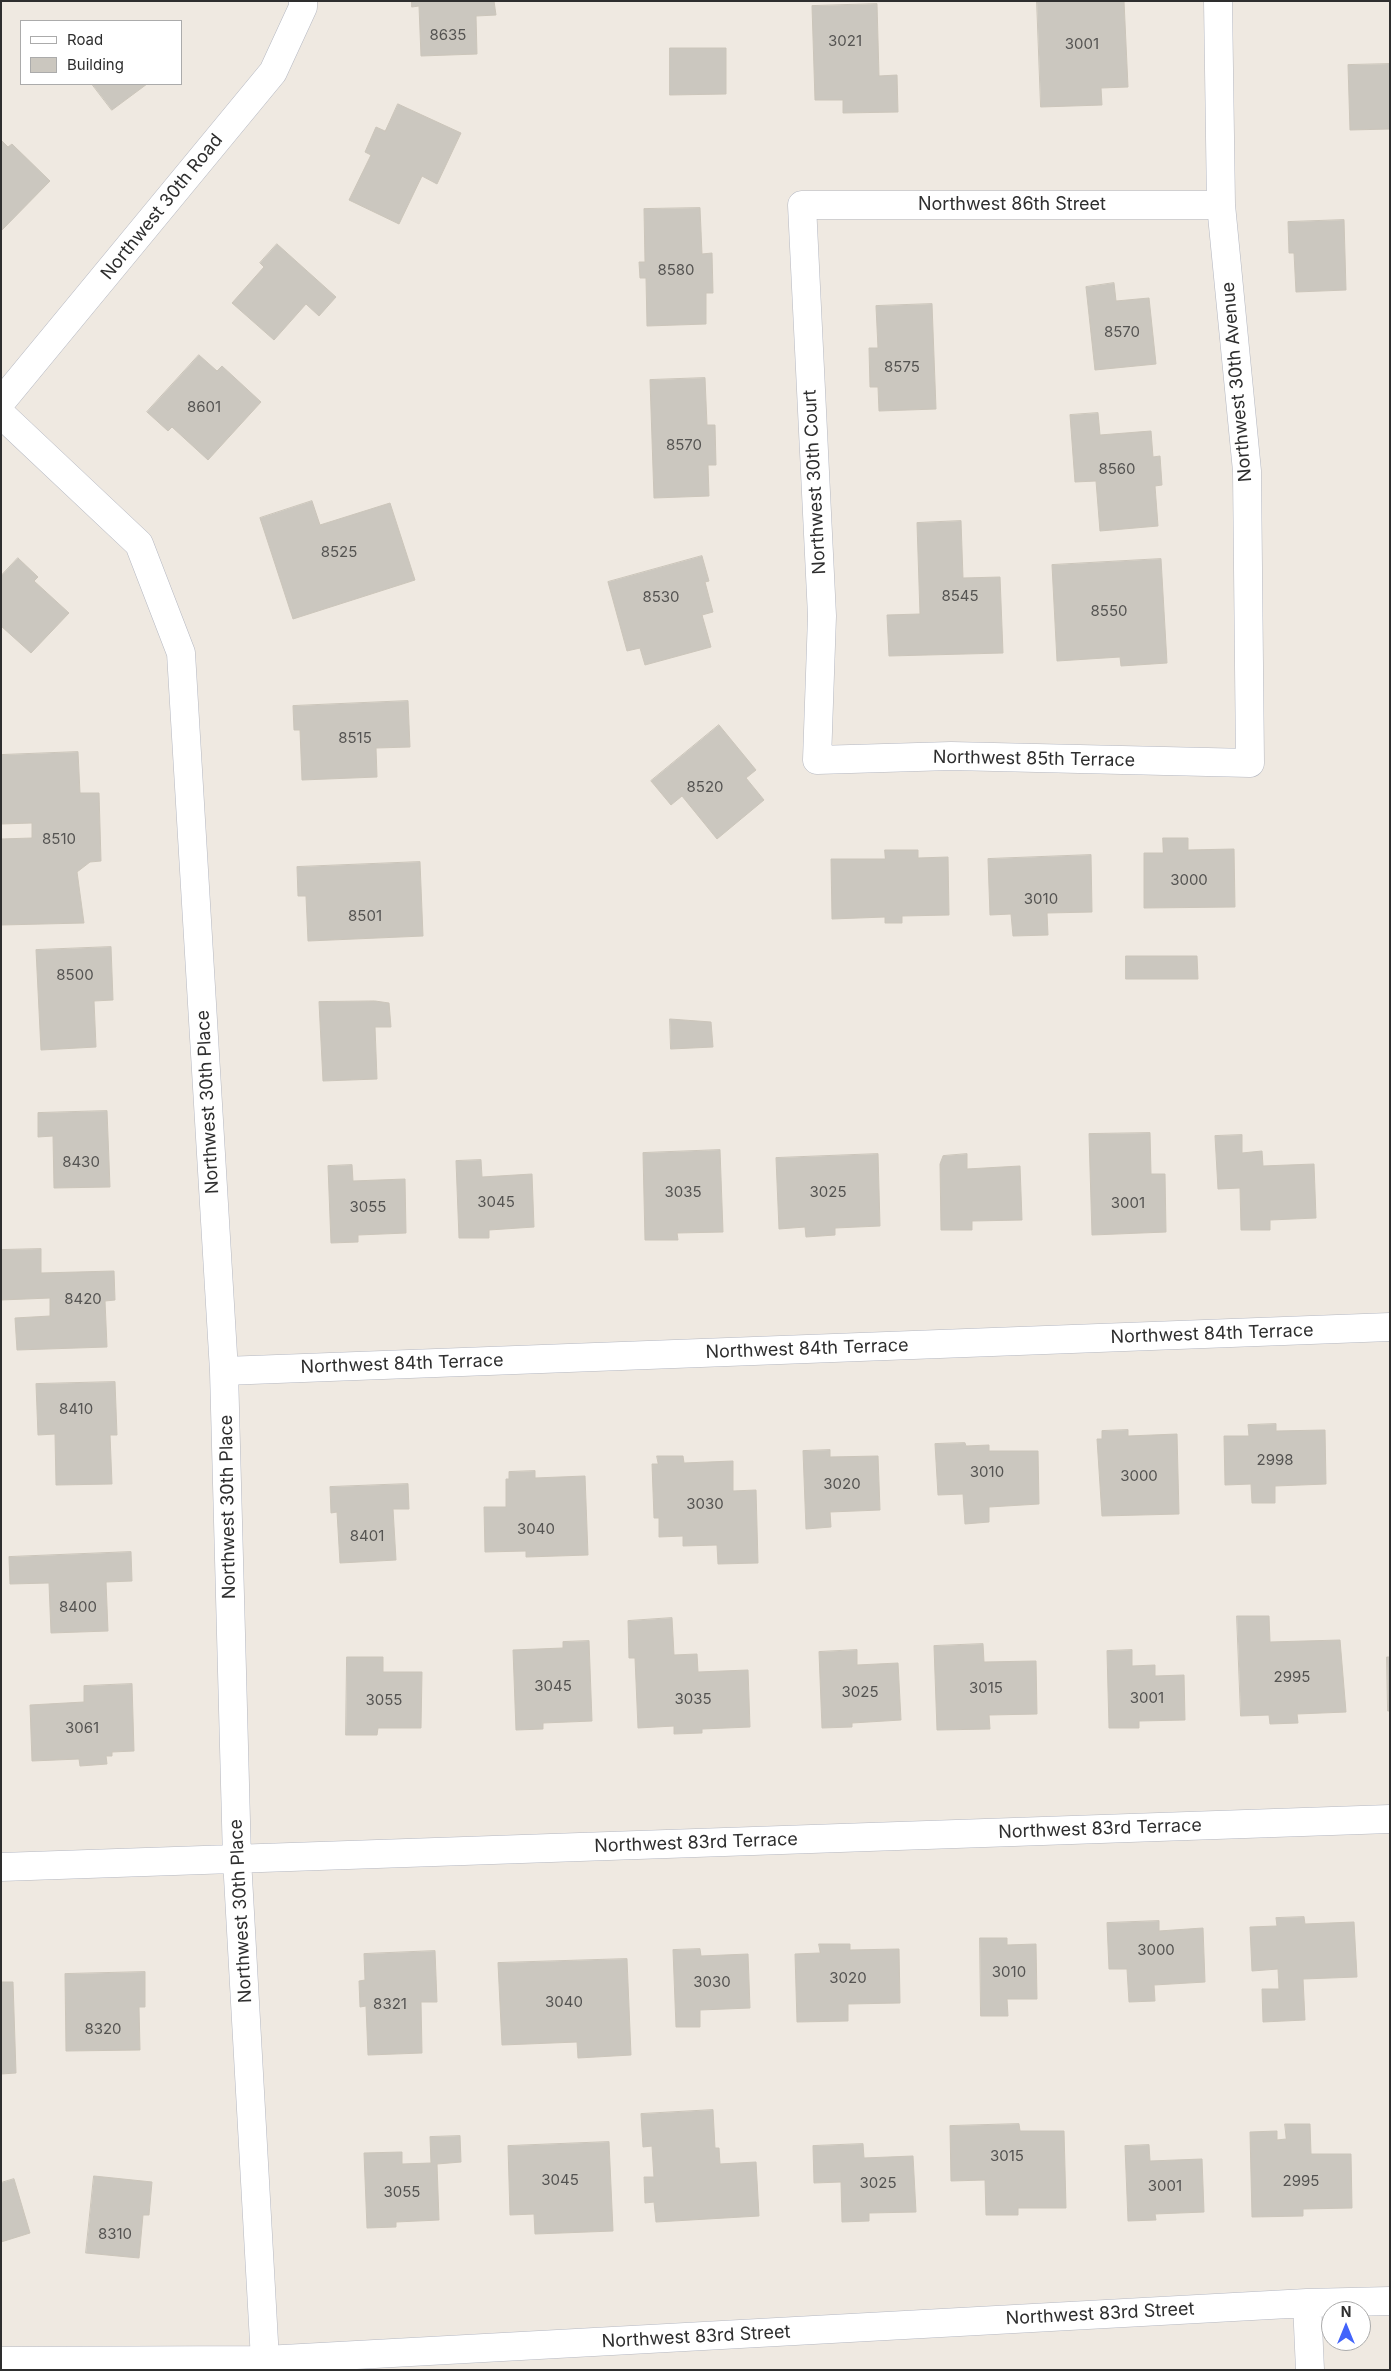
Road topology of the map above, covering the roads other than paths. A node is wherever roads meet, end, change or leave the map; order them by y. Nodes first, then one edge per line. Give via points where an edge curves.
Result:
1 (303, 1) edge
2 (1218, 1) edge
3 (802, 205) joint
4 (1221, 205) junction
5 (1, 402) edge
6 (1, 414) edge
7 (817, 760) joint
8 (1250, 762) joint
9 (1390, 1327) edge
10 (224, 1371) junction
11 (1390, 1818) edge
12 (237, 1859) junction
13 (1, 1867) edge
14 (1390, 2301) edge
15 (1307, 2303) junction
16 (265, 2360) junction
17 (1, 2361) edge
18 (1310, 2370) edge

1 - 5 street, Northwest 30th Road via 272,72
2 - 4 street, Northwest 30th Avenue
3 - 4 street, Northwest 86th Street
3 - 7 street, Northwest 30th Court via 822,616
4 - 8 street, Northwest 30th Avenue via 1247,470
6 - 10 street, Northwest 30th Place via 139,544 181,654
7 - 8 street, Northwest 85th Terrace via 951,756
9 - 10 street, Northwest 84th Terrace
10 - 12 street, Northwest 30th Place
11 - 12 street, Northwest 83rd Terrace
12 - 13 street, Northwest 83rd Terrace
12 - 16 street, Northwest 30th Place
14 - 15 street, Northwest 83rd Street
15 - 16 street, Northwest 83rd Street
15 - 18 street
16 - 17 street, Northwest 83rd Street

